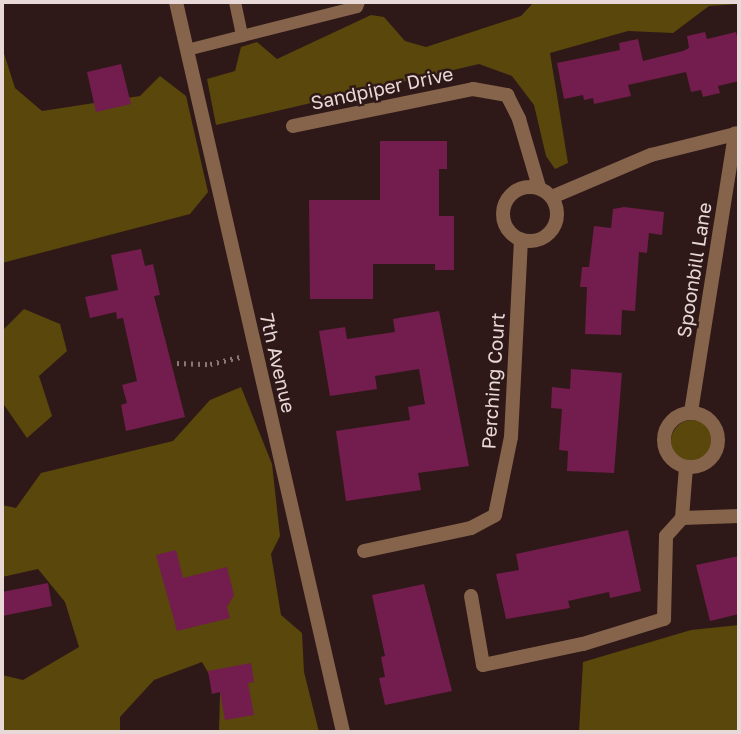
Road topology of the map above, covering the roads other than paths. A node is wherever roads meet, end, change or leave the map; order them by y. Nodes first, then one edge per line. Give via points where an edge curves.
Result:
1 (176, 2) edge
2 (235, 2) edge
3 (359, 2) edge
4 (243, 36) junction
5 (187, 50) junction
6 (293, 126) dead end
7 (737, 133) edge
8 (538, 187) junction
9 (552, 197) junction
10 (521, 239) junction
11 (691, 412) junction
12 (686, 467) junction
13 (739, 516) edge
14 (682, 518) junction
15 (364, 551) dead end
16 (471, 596) dead end
17 (343, 732) edge

1 - 5 street, 7th Avenue
2 - 4 lane
3 - 4 lane via 357,7
4 - 5 lane
5 - 17 street, 7th Avenue
6 - 8 street, Sandpiper Drive via 473,89 507,96 519,118
7 - 9 street via 650,155
7 - 11 street, Spoonbill Lane
8 - 9 street
8 - 10 street via 521,188 504,205 505,223
9 - 10 street via 558,215 551,232 535,241
10 - 15 street, Perching Court via 511,437 495,515 471,528
11 - 12 street via 668,424 664,440 670,457
11 - 12 street via 713,423 718,441 704,464
12 - 14 street
13 - 14 street
14 - 16 street via 666,536 664,619 583,644 483,665

